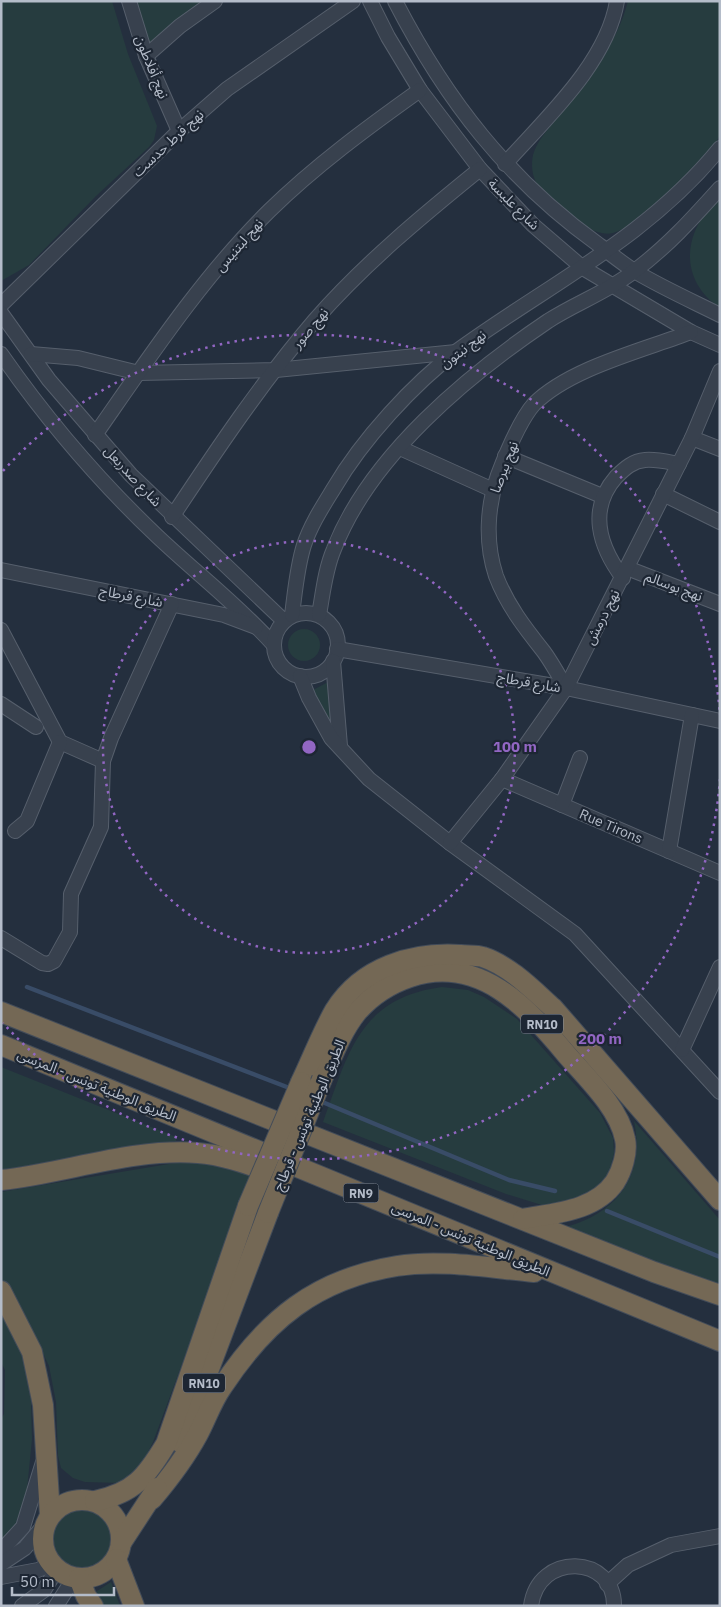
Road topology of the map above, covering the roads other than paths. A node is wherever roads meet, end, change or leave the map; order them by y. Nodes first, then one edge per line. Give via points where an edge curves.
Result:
1 (129, 1) edge
2 (215, 1) edge
3 (353, 1) edge
4 (370, 1) edge
5 (395, 1) edge
6 (618, 1) edge
7 (146, 56) junction
8 (420, 90) junction
9 (179, 131) junction
10 (720, 148) edge
11 (505, 164) junction
12 (480, 169) junction
13 (720, 188) edge
14 (607, 251) junction
15 (584, 268) junction
16 (635, 271) junction
17 (613, 287) junction
18 (1, 305) edge
19 (1, 313) edge
20 (720, 315) edge
21 (692, 332) junction
22 (720, 345) edge
23 (456, 352) junction
24 (31, 354) junction
25 (2, 357) edge
26 (276, 370) junction
27 (720, 371) edge
28 (139, 373) junction
29 (95, 435) junction
30 (692, 438) junction
31 (400, 448) junction
32 (720, 449) edge
33 (505, 456) junction
34 (679, 464) junction
35 (493, 490) junction
36 (663, 494) junction
37 (602, 496) junction
38 (172, 517) junction
39 (720, 522) edge
40 (1, 570) edge
41 (625, 573) junction
42 (172, 604) junction
43 (720, 604) edge
44 (319, 615) junction
45 (288, 618) junction
46 (259, 628) junction
47 (1, 630) edge
48 (273, 644) junction
49 (335, 655) junction
50 (300, 676) junction
51 (566, 688) junction
52 (1, 704) edge
53 (692, 715) junction
54 (720, 721) edge
55 (36, 727) dead end
56 (60, 742) junction
57 (340, 746) junction
58 (580, 758) dead end
59 (103, 761) junction
60 (502, 779) junction
61 (562, 805) junction
62 (15, 831) dead end
63 (450, 843) junction
64 (669, 851) junction
65 (720, 873) edge
66 (1, 938) edge
67 (720, 967) edge
68 (1, 1006) edge
69 (1, 1012) edge
70 (21, 1022) junction
71 (1, 1045) edge
72 (682, 1050) junction
73 (720, 1092) edge
74 (1, 1180) edge
75 (352, 1189) junction
76 (720, 1198) edge
77 (523, 1219) junction
78 (554, 1274) junction
79 (2, 1292) edge
80 (720, 1295) edge
81 (720, 1341) edge
82 (46, 1452) junction
83 (152, 1499) junction
84 (95, 1501) junction
85 (47, 1519) junction
86 (717, 1539) edge
87 (1, 1551) edge
88 (118, 1551) junction
89 (1, 1564) edge
90 (65, 1572) junction
91 (1, 1577) edge
92 (607, 1584) junction
93 (615, 1604) edge
94 (22, 1606) edge
95 (56, 1606) edge
96 (93, 1606) edge
97 (134, 1606) edge
98 (531, 1606) edge

1 - 7 street, نهج أفلاطون
2 - 7 street
3 - 9 street, نهج قرط حدست via 227,89
4 - 8 street, شارع عليسة
5 - 11 street, شارع عليسة via 444,88
6 - 11 street via 604,42 559,105
7 - 9 street, نهج أفلاطون
8 - 12 street, شارع عليسة
8 - 28 street, نهج لبتنيس via 269,211 233,250
9 - 18 street, نهج قرط حدست
10 - 14 street, نهج نبتون via 666,205
11 - 14 street, شارع عليسة via 553,210
12 - 15 street, شارع عليسة via 533,225
12 - 26 street, نهج صور via 371,262 316,320
13 - 16 street, نهج نبتون via 676,237
14 - 15 street, نهج نبتون
14 - 16 street, شارع عليسة
15 - 17 street, شارع عليسة
15 - 23 street, نهج نبتون
16 - 17 street, نهج نبتون
16 - 20 street, شارع عليسة
17 - 21 street, شارع عليسة
17 - 31 street, نهج نبتون via 551,320 493,359 440,404
19 - 24 street, شارع صدربعل
21 - 22 street, شارع عليسة
21 - 33 street, نهج بيرصا via 599,364 554,389 534,405
23 - 26 street
23 - 45 street, نهج نبتون via 363,443 342,473 304,544
24 - 28 street via 78,358
24 - 29 street, شارع صدربعل
25 - 46 street, شارع صدربعل via 29,394 114,494
26 - 28 street
26 - 38 street, نهج صور via 216,450
27 - 30 street, نهج درمش
28 - 29 street, نهج لبتنيس
29 - 38 street, شارع صدربعل
30 - 32 street
30 - 34 street, نهج درمش
31 - 35 street
31 - 44 street, نهج نبتون via 359,499 342,531 329,564
33 - 35 street, نهج بيرصا
33 - 37 street
34 - 36 street, نهج درمش
34 - 37 street via 660,460 632,463
35 - 51 street, نهج بيرصا via 488,529 496,574 509,604
36 - 39 street
36 - 41 street, نهج درمش
37 - 41 street via 599,516 602,540 614,566
38 - 45 street, شارع صدربعل
40 - 42 street, شارع قرطاج
41 - 43 street, نهج بوسالم
41 - 51 street, نهج درمش
42 - 46 street, شارع قرطاج via 224,615
42 - 59 street
44 - 45 street via 305,612
44 - 49 street via 334,629
45 - 48 street via 276,632
46 - 48 street, شارع صدربعل
47 - 56 street
48 - 50 street via 281,665
49 - 50 street via 324,671 313,676
49 - 51 street, شارع قرطاج
49 - 57 street
50 - 57 street via 319,717 331,738
51 - 53 street, شارع قرطاج
51 - 60 street, نهج درمش
52 - 55 street
53 - 54 street, شارع قرطاج
53 - 64 street
56 - 59 street
56 - 62 street via 27,821
57 - 63 street via 369,779
58 - 61 street
59 - 66 street via 101,827 72,894 70,932 54,961 42,963
60 - 61 street, Rue Tirons
60 - 63 street, نهج درمش
61 - 64 street, Rue Tirons
63 - 72 street via 575,934
64 - 65 street, Rue Tirons
67 - 72 street
68 - 70 highway
69 - 70 highway, RN9
70 - 77 highway, RN9
71 - 75 highway, الطريق الوطنية تونس - المرسى / RN9
72 - 73 street
74 - 75 highway via 168,1152 199,1153 236,1160 300,1182
75 - 78 highway, الطريق الوطنية تونس - المرسى / RN9
76 - 84 highway, bridge via 553,1008 522,981 482,957 418,956 378,969 354,987 336,1010 301,1082 248,1206 166,1444 149,1473 130,1490
77 - 80 highway, RN9
77 - 83 highway, الطريق الوطنية تونس - قرطاج / RN10, bridge via 573,1210 599,1198 615,1182 624,1160 625,1139 611,1106 540,1022 506,993 482,979 453,971 422,972 395,982 374,995 356,1013 338,1043 268,1213 179,1448
78 - 81 highway, الطريق الوطنية تونس - المرسى / RN9
78 - 83 highway via 437,1264 398,1265 325,1288 272,1324 252,1344 221,1389 171,1476
79 - 82 highway via 32,1352 43,1405
82 - 85 highway
82 - 87 street via 28,1516 16,1538
83 - 88 highway, الطريق الوطنية تونس - قرطاج / RN10
84 - 85 highway via 70,1501 59,1506
84 - 88 highway via 115,1518 120,1530
85 - 89 street via 25,1548
85 - 90 highway via 43,1545
86 - 92 street via 671,1545 628,1565
88 - 90 highway, الطريق الوطنية تونس - قرطاج / RN10 via 110,1566 96,1576
88 - 97 highway
90 - 91 street via 38,1570
90 - 94 street
90 - 95 street
90 - 96 highway
92 - 93 street
92 - 98 street via 587,1568 561,1567 540,1581

